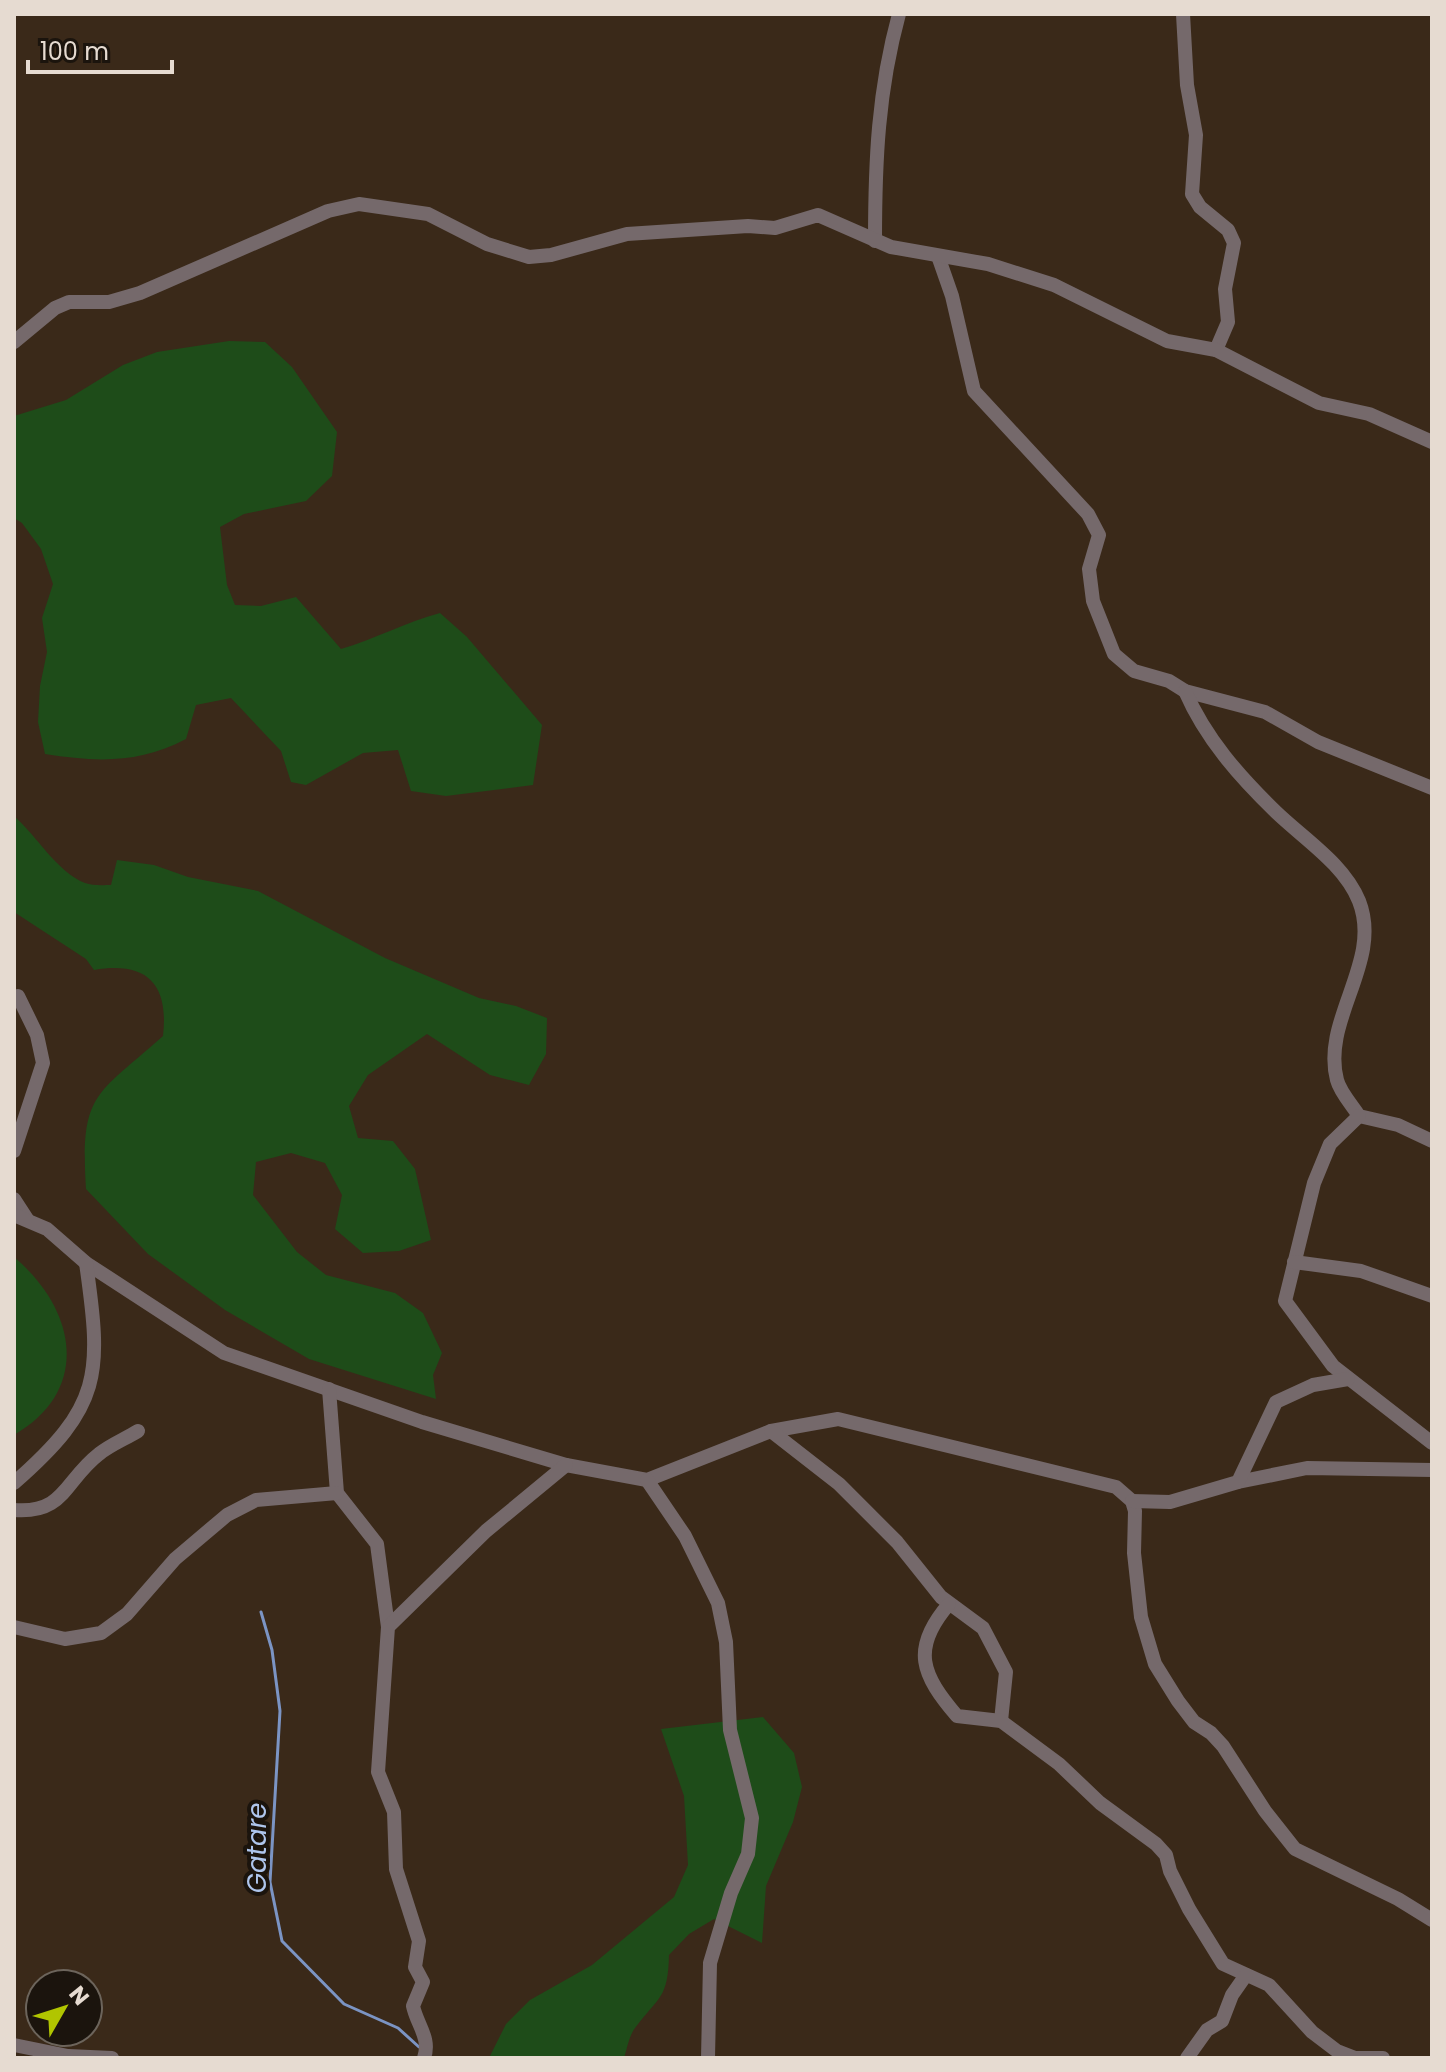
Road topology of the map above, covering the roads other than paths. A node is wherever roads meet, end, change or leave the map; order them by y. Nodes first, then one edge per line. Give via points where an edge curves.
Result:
1 (899, 14) edge
2 (1183, 14) edge
3 (875, 241) junction
4 (938, 256) junction
5 (14, 342) edge
6 (1216, 350) junction
7 (1432, 442) edge
8 (1185, 691) junction
9 (1432, 788) edge
10 (18, 996) dead end
11 (1359, 1116) junction
12 (1432, 1141) edge
13 (14, 1151) edge
14 (14, 1199) edge
15 (20, 1217) edge
16 (1294, 1262) junction
17 (86, 1263) junction
18 (1432, 1296) edge
19 (1348, 1379) junction
20 (329, 1389) junction
21 (138, 1431) dead end
22 (771, 1431) junction
23 (1432, 1443) edge
24 (566, 1465) junction
25 (1432, 1470) edge
26 (647, 1480) junction
27 (1238, 1482) junction
28 (14, 1483) edge
29 (337, 1493) junction
30 (1132, 1501) junction
31 (14, 1510) edge
32 (949, 1604) junction
33 (14, 1627) edge
34 (388, 1627) junction
35 (1001, 1721) junction
36 (1432, 1920) edge
37 (1246, 1975) junction
38 (14, 2045) edge
39 (112, 2058) edge
40 (424, 2058) edge
41 (708, 2058) edge
42 (1187, 2058) edge
43 (1383, 2058) edge

1 - 3 street via 883,71
2 - 6 street via 1196,135 1192,194 1234,243 1225,289 1228,322
3 - 4 street
3 - 5 street via 818,215 775,228 627,234 529,257 487,244 428,214 359,204 328,211 140,293 109,302 69,302
4 - 6 street via 988,264 1054,285 1167,341
4 - 8 street via 974,391 1088,514 1099,535 1089,569 1090,589 1114,654 1134,671
6 - 7 street via 1319,403 1369,414
8 - 9 street via 1265,712 1318,742
8 - 11 street via 1195,715 1234,770 1321,852 1359,902 1363,928 1357,978 1340,1017 1334,1060 1337,1083
10 - 13 street via 37,1035 43,1063
11 - 12 street via 1398,1125
11 - 16 street via 1330,1144
14 - 15 street
15 - 17 street via 62,1240
16 - 18 street via 1361,1271
16 - 19 street via 1285,1301
17 - 20 street via 224,1353
17 - 28 street via 95,1324 88,1395 65,1435
19 - 23 street
19 - 27 street via 1313,1385 1276,1402
20 - 24 street
20 - 29 street
21 - 31 street via 98,1455 53,1505 37,1512
22 - 26 street
22 - 30 street via 838,1419 1116,1487
22 - 32 street via 839,1484
24 - 26 street
24 - 34 street via 486,1531
25 - 27 street via 1307,1468
26 - 41 street via 685,1536 718,1603 726,1642 730,1730 752,1818 748,1854 710,1963
27 - 30 street via 1170,1502
29 - 33 street via 256,1500 227,1515 101,1633 65,1639
29 - 34 street via 377,1544
30 - 36 street via 1141,1617 1155,1664 1178,1701 1223,1746 1295,1849
32 - 35 street via 983,1628 996,1648 1006,1672
32 - 35 street via 926,1637 930,1685 957,1716
34 - 40 street via 378,1772 394,1812 396,1869 419,1941 415,1967 423,1982 413,2006 426,2040
35 - 37 street via 1156,1844 1214,1952 1233,1971
37 - 42 street via 1222,2021 1207,2030
37 - 43 street via 1269,1985 1337,2051 1355,2058
38 - 39 street

